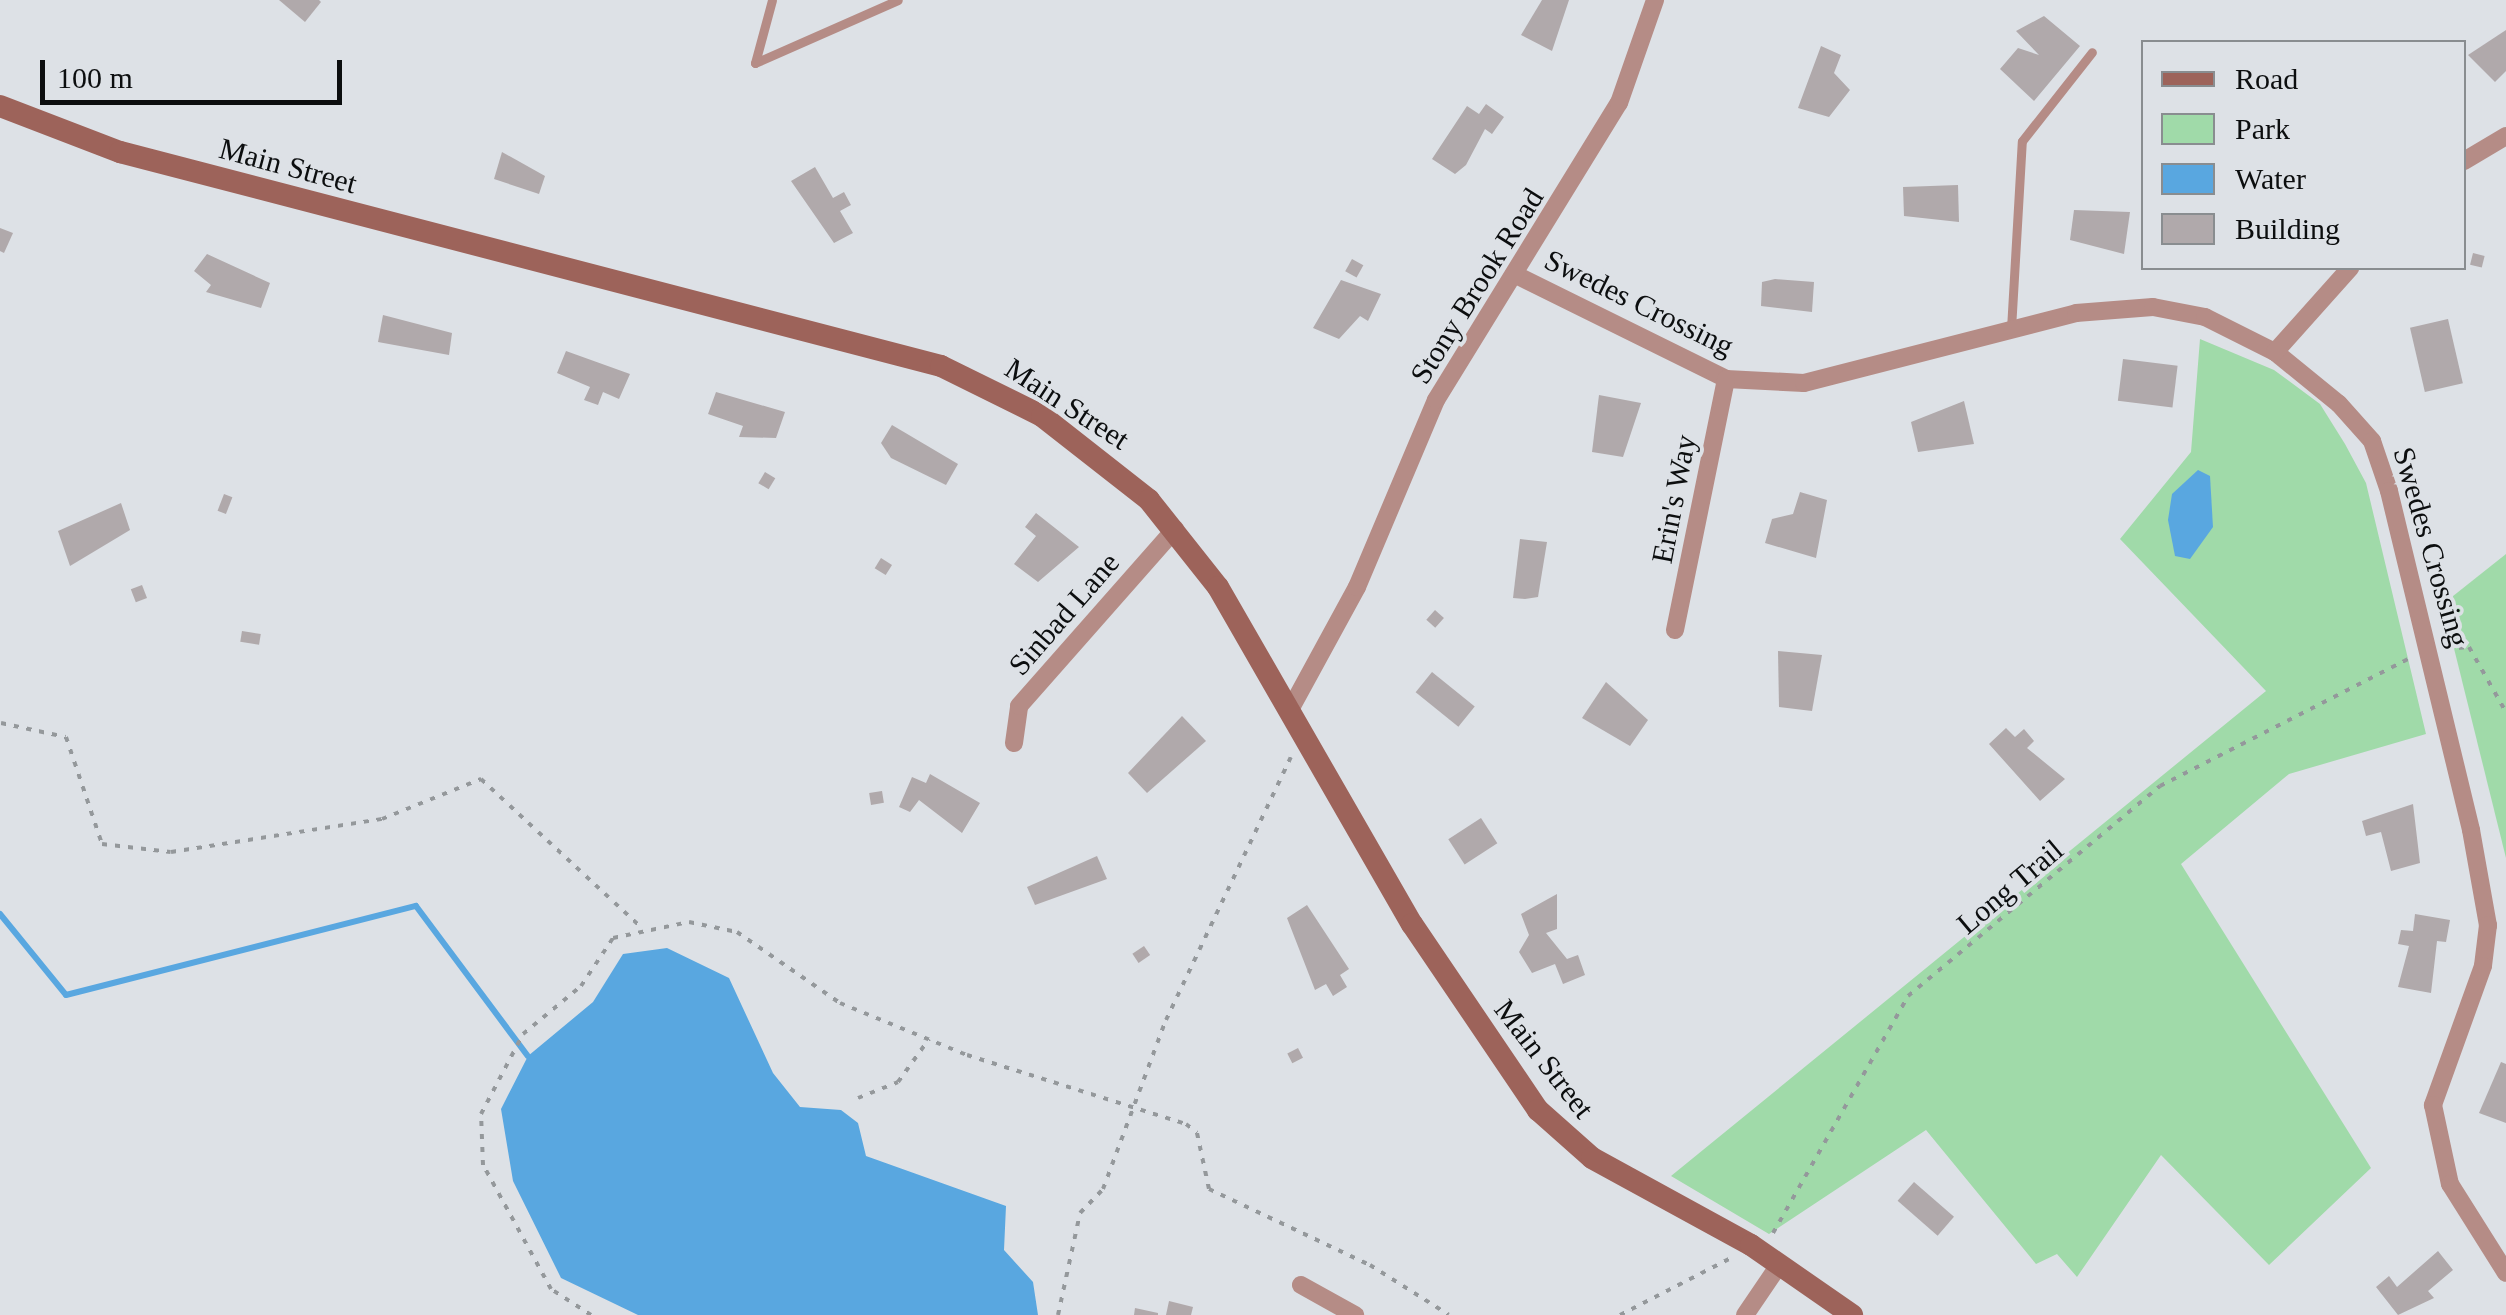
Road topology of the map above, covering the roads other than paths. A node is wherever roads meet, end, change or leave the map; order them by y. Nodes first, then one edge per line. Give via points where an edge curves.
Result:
1 (772, 0) edge
2 (898, 0) edge
3 (1655, 0) edge
4 (2092, 52) dead end
5 (0, 106) edge
6 (2506, 136) edge
7 (2466, 160) edge
8 (2348, 270) edge
9 (1514, 274) junction
10 (2011, 328) junction
11 (2275, 352) junction
12 (1726, 379) junction
13 (1175, 529) junction
14 (1675, 630) dead end
15 (1291, 708) junction
16 (1014, 743) dead end
17 (1779, 1265) junction
18 (2506, 1274) edge
19 (1301, 1286) dead end
20 (1355, 1315) edge
21 (1745, 1315) edge
22 (1852, 1315) edge

1 - 2 lane via 756,63
3 - 9 street, Stony Brook Road via 1619,103
4 - 10 lane via 2022,141
5 - 13 main road, Main Street via 120,152 941,366 1096,453
6 - 7 street
8 - 11 street
9 - 12 street, Swedes Crossing
9 - 15 street, Stony Brook Road via 1436,400 1357,587
10 - 11 street, Swedes Crossing via 2154,307 2205,317
10 - 12 street, Swedes Crossing via 1804,383
11 - 18 street, Swedes Crossing via 2372,441 2434,650 2488,925 2483,966 2433,1105 2450,1184
12 - 14 street, Erin's Way
13 - 15 main road, Main Street
13 - 16 street, Sinbad Lane via 1019,706
15 - 17 main road, Main Street via 1412,924 1538,1110 1592,1158
17 - 21 street
17 - 22 main road, Main Street
19 - 20 street

